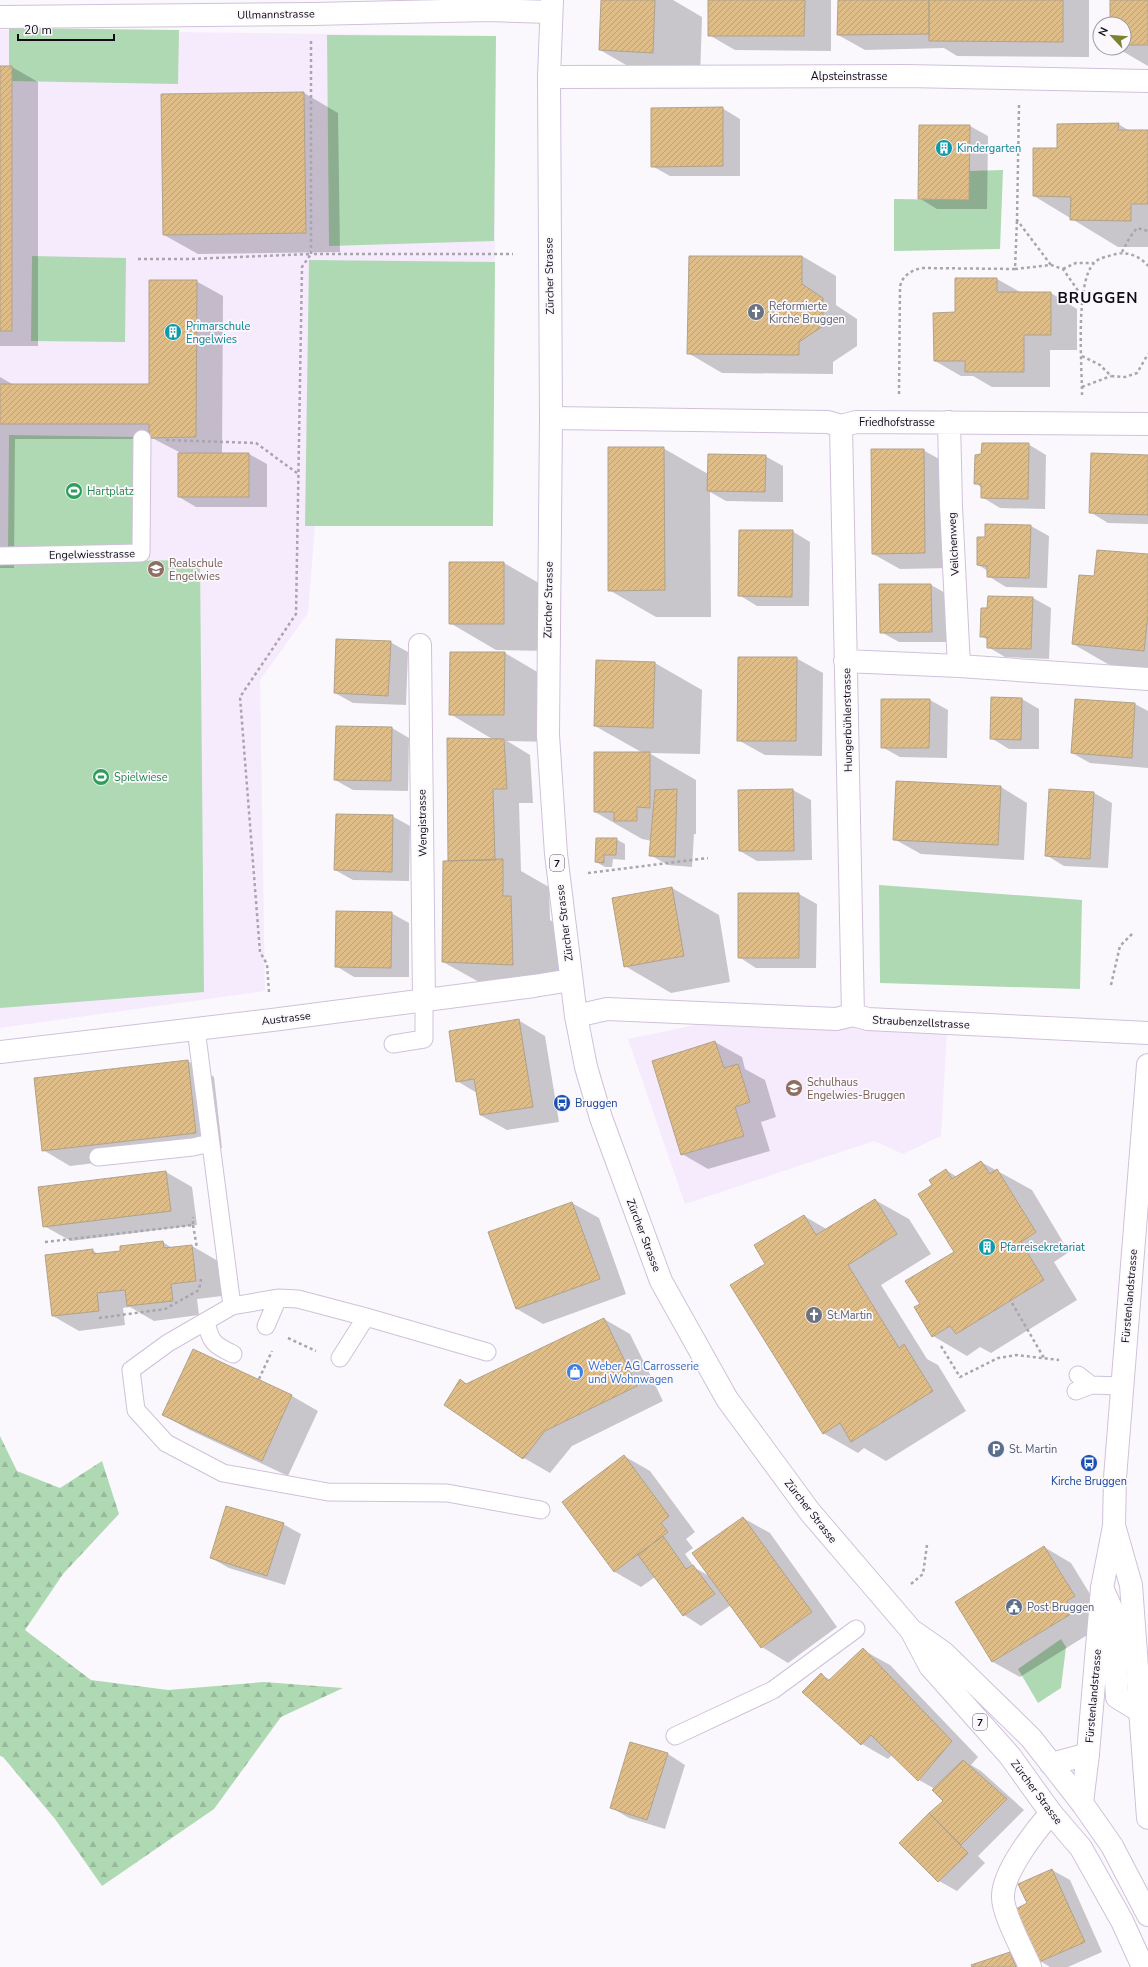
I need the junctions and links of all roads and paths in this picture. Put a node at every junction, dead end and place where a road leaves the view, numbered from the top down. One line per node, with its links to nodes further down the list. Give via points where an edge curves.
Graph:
1 (552, 6): 2 (street, Ullmannstrasse, via 313,14); 4 (street, Zürcher Strasse / 7)
2 (0, 17)
3 (312, 38): 10 (path)
4 (549, 77): 5 (street, Alpsteinstrasse, via 906,76); 25 (street, Zürcher Strasse / 7)
5 (1148, 81)
6 (1019, 97): 7 (path)
7 (1017, 220): 16 (path); 18 (path)
8 (1148, 229): 9 (path, via 1138,228 1130,236)
9 (1122, 252): 14 (path); 15 (path)
10 (311, 254): 11 (path); 12 (path, via 191,259); 31 (path, via 302,267)
11 (513, 254)
12 (138, 258)
13 (1148, 258): 14 (path)
14 (1145, 262): 17 (path)
15 (1094, 263): 19 (path, via 1076,263); 20 (path, via 1086,277)
16 (1051, 265): 18 (path); 19 (path)
17 (1148, 266)
18 (1015, 269): 24 (path, via 921,268 903,278 900,287)
19 (1063, 269): 20 (path)
20 (1081, 295): 22 (path)
21 (1148, 354): 23 (path, via 1137,373 1125,377)
22 (1082, 356): 23 (path, via 1100,365); 23 (path, via 1082,387)
23 (1111, 376)
24 (899, 384)
25 (551, 418): 28 (street, Friedhofstrasse, via 828,422); 40 (street, Zürcher Strasse / 7, via 548,735 556,854)
26 (948, 422): 27 (street, Friedhofstrasse); 28 (street, Friedhofstrasse, via 856,422); 35 (street, Veilchenweg)
27 (1148, 424)
28 (841, 426): 34 (street, Hungerbühlerstrasse)
29 (142, 438): 32 (lane, Engelwiesstrasse, via 141,553)
30 (177, 440): 31 (path, via 256,443)
31 (297, 473): 45 (path, via 296,614 240,697 260,952 267,964)
32 (0, 556)
33 (420, 645): 42 (street, Wengistrasse)
34 (846, 661): 35 (street); 43 (street, Hungerbühlerstrasse)
35 (959, 666): 36 (street)
36 (1148, 679)
37 (708, 858): 38 (path)
38 (588, 873)
39 (1134, 932): 41 (path, via 1120,946)
40 (571, 980): 42 (street, Austrasse); 44 (street, Zürcher Strasse / 7)
41 (1111, 985)
42 (424, 1001): 45 (street, Austrasse); 48 (lane, via 424,1039)
43 (853, 1015): 44 (street, Straubenzellstrasse, via 836,1019 607,1009); 47 (street, Straubenzellstrasse, via 868,1019)
44 (576, 1016): 80 (street, Zürcher Strasse / 7, via 586,1067 601,1118 662,1281 727,1399 810,1512)
45 (272, 1020): 46 (street, Austrasse)
46 (196, 1029): 49 (street, Austrasse); 51 (lane)
47 (1148, 1033)
48 (393, 1044)
49 (0, 1052)
50 (1148, 1065): 73 (street, Fürstenlandstrasse)
51 (210, 1143): 52 (lane); 60 (lane)
52 (98, 1157)
53 (193, 1211): 54 (path)
54 (193, 1225): 55 (path); 56 (path)
55 (45, 1242)
56 (198, 1254)
57 (200, 1273): 62 (path, via 200,1290 165,1309)
58 (278, 1298): 60 (lane); 61 (lane, via 298,1299); 64 (lane)
59 (1012, 1303): 70 (path)
60 (232, 1306): 63 (lane)
61 (366, 1317): 67 (lane); 69 (lane)
62 (99, 1318)
63 (206, 1321): 68 (lane, via 209,1337 220,1348); 74 (lane, via 168,1343 131,1370 136,1410 166,1443 223,1473 328,1492 447,1493)
64 (266, 1326)
65 (286, 1337): 69 (path, via 334,1359)
66 (941, 1346): 70 (path, via 960,1377 998,1358 1016,1355)
67 (486, 1352)
68 (233, 1354)
69 (340, 1358)
70 (1044, 1358): 71 (path)
71 (1065, 1360)
72 (1082, 1384): 73 (lane)
73 (1122, 1386): 75 (street, Fürstenlandstrasse, via 1114,1478)
74 (541, 1510)
75 (1114, 1526): 78 (street, Fürstenlandstrasse); 81 (street, Fürstenlandstrasse, via 1131,1586)
76 (926, 1545): 77 (path, via 923,1574)
77 (911, 1584)
78 (1102, 1588): 81 (street, Fürstenlandstrasse, via 1112,1610 1117,1697); 83 (street, Fürstenlandstrasse)
79 (856, 1629): 82 (lane, via 773,1690)
80 (911, 1630): 84 (street, Zürcher Strasse / 7, via 944,1653 1031,1738); 86 (street, Zürcher Strasse / 7, via 930,1666 1010,1756)
81 (1144, 1714): 87 (street, Fürstenlandstrasse)
82 (675, 1736)
83 (1088, 1754): 84 (street); 85 (street, Fürstenlandstrasse)
84 (1051, 1764): 85 (street, Zürcher Strasse / 7)
85 (1082, 1803): 88 (street, Fürstenlandstrasse); 89 (street, Zürcher Strasse / 7, via 1112,1846)
86 (1051, 1813): 88 (street, Zürcher Strasse / 7); 90 (street, via 1037,1829 1006,1879 1002,1897)
87 (1148, 1818)
88 (1081, 1848): 91 (street, Zürcher Strasse / 7, via 1122,1921)
89 (1148, 1915)
90 (1030, 1967)
91 (1144, 1967)

